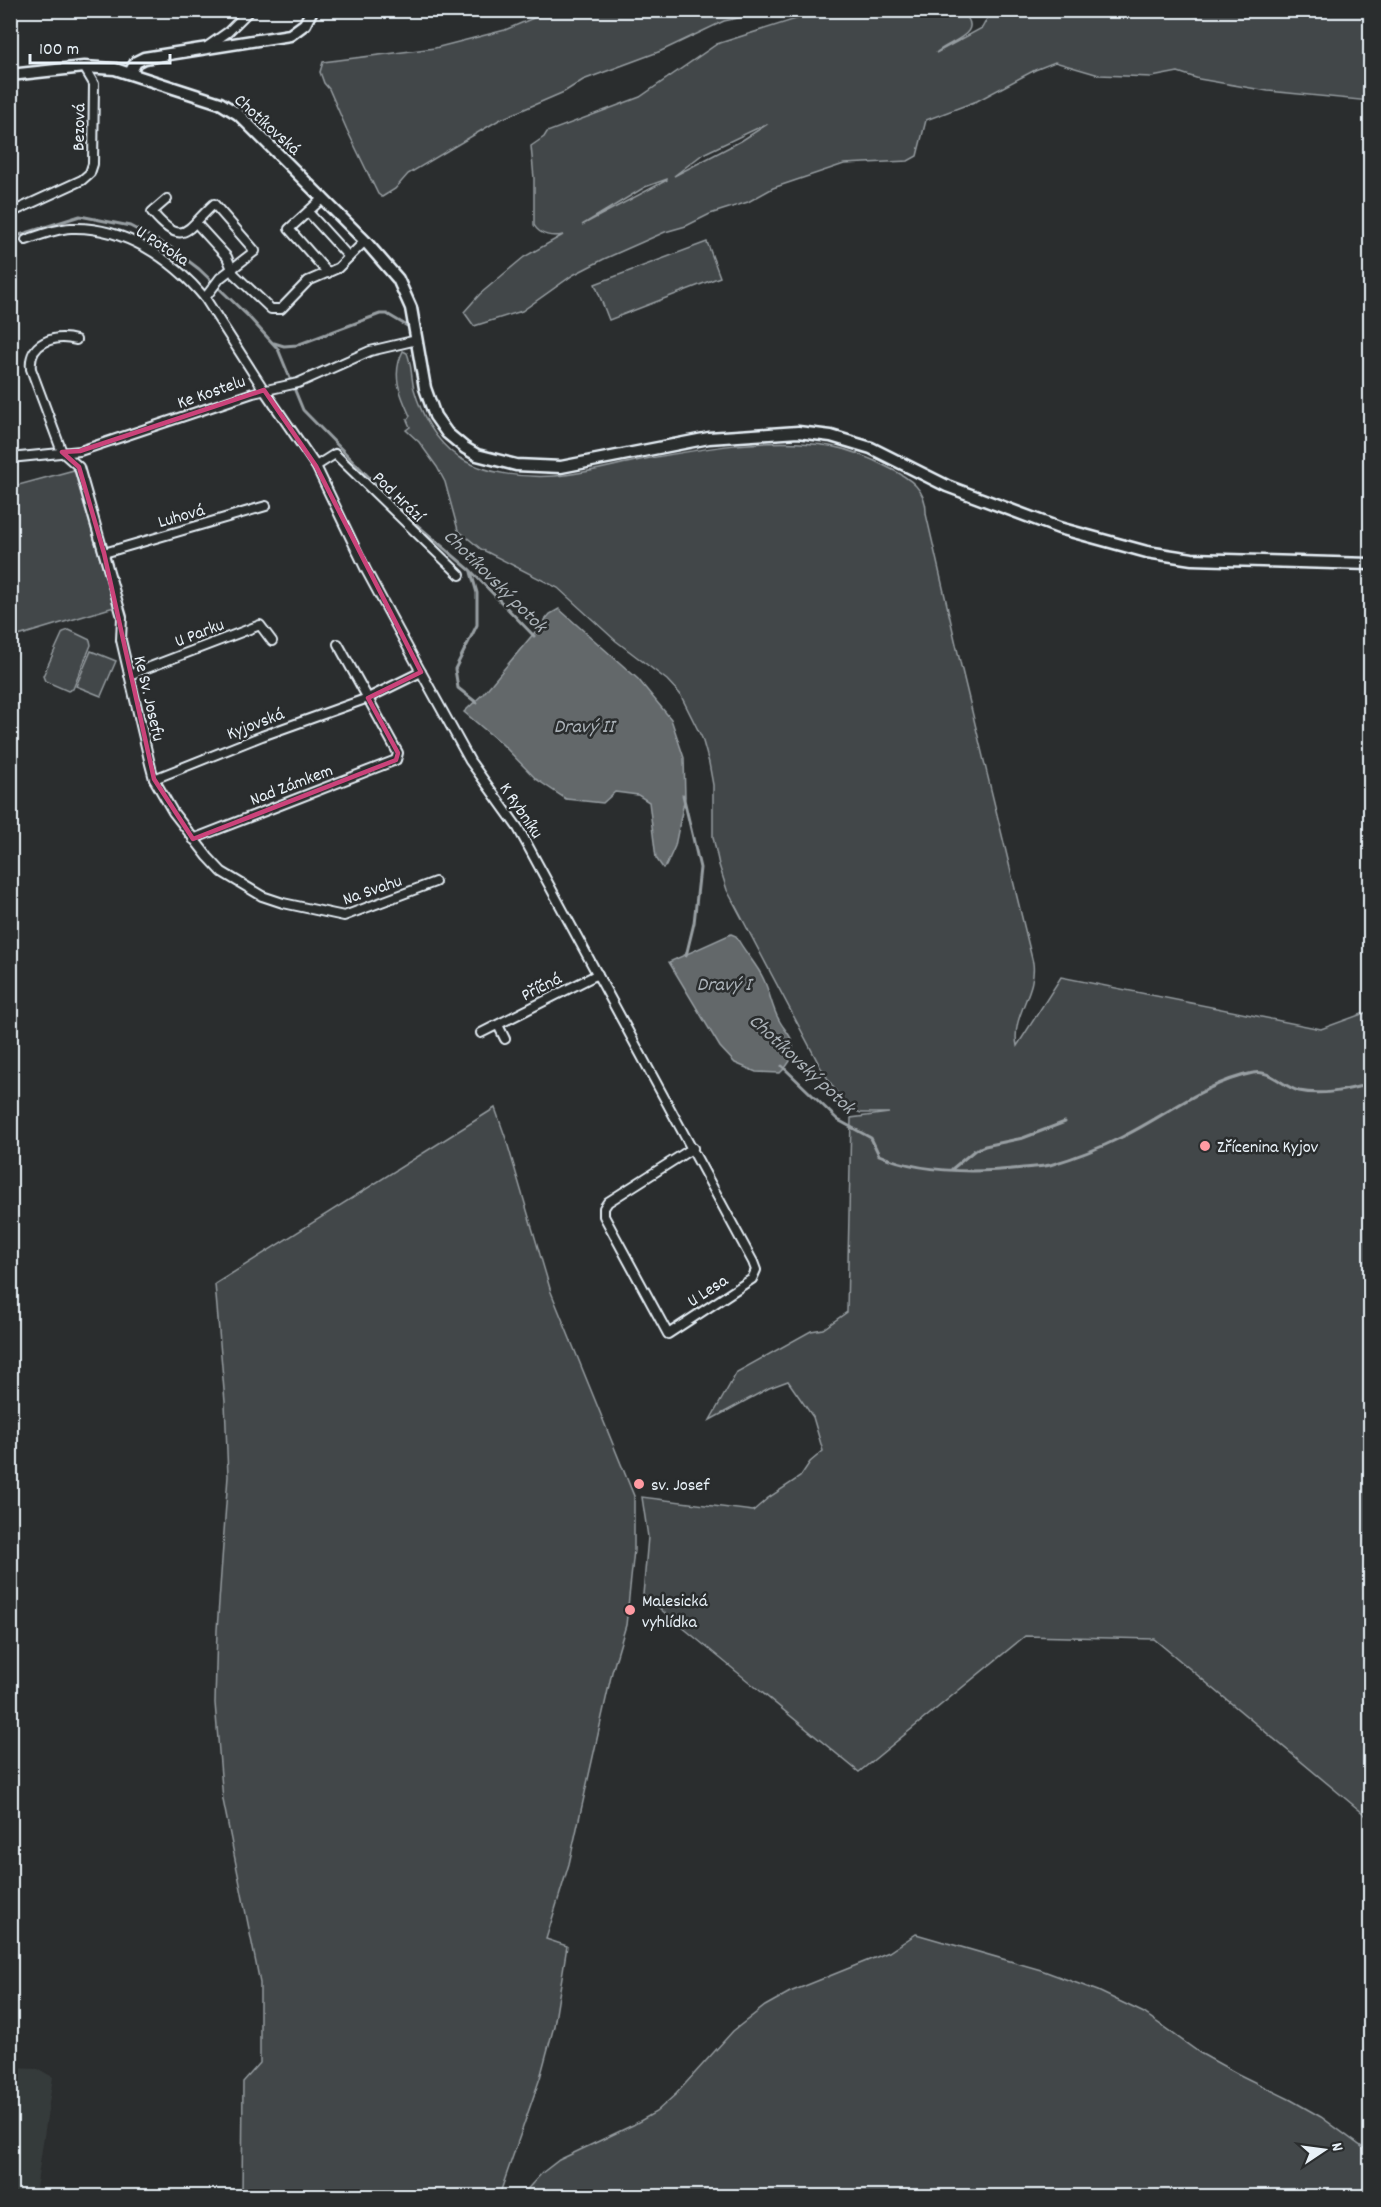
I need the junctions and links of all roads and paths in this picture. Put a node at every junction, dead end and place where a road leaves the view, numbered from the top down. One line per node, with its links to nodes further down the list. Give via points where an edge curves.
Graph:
1 (250, 10): 3 (street)
2 (312, 10): 3 (street, via 305,24 290,35)
3 (202, 50): 5 (street, via 144,58 136,62)
4 (84, 67): 5 (street, Chotíkovská); 6 (street, Chotíkovská); 10 (street, Bezová, via 94,84 90,172 82,180)
5 (130, 73): 7 (street, Chotíkovská, via 220,103 238,114)
6 (10, 75)
7 (323, 198): 9 (street); 13 (street, Chotíkovská)
8 (167, 199): 11 (street, U Potoka, via 152,212 162,224 182,232)
9 (308, 212): 14 (street); 16 (street, via 289,229)
10 (10, 213)
11 (196, 223): 15 (street, U Potoka, via 227,257); 15 (street, U Potoka, via 214,204 255,251)
12 (26, 240): 17 (street, U Potoka, via 73,228 133,239)
13 (365, 241): 14 (street, U Potoka); 19 (street, Chotíkovská, via 402,286)
14 (349, 257): 16 (street, U Potoka)
15 (232, 270): 16 (street, U Potoka, via 274,310 285,306 308,281); 17 (street, U Potoka, via 220,278)
16 (328, 273)
17 (208, 295): 20 (street, U Potoka)
18 (76, 340): 21 (street, via 62,337 37,346 30,359)
19 (417, 340): 20 (street, Ke Kostelu, via 370,351 298,383); 26 (street, Chotíkovská, via 425,388 435,416 465,448 498,462 561,467 710,438 798,432 831,436 871,448 946,486 1116,545 1192,559)
20 (264, 390): 21 (street, Ke Kostelu, via 80,451); 23 (street, K Rybníku)
21 (62, 452): 22 (street, Ke Kostelu); 25 (street, Ke Sv. Josefu, via 79,467)
22 (10, 458)
23 (316, 466): 27 (street, Pod Hrází, via 334,454); 30 (street, K Rybníku)
24 (266, 506): 25 (street, Luhová)
25 (104, 553): 31 (street, Ke Sv. Josefu, via 122,617 121,640)
26 (1371, 564)
27 (460, 575)
28 (272, 641): 31 (street, U Parku, via 260,625)
29 (338, 644): 32 (street)
30 (421, 672): 32 (street, Kyjovská); 37 (street, K Rybníku, via 470,761 518,828)
31 (129, 675): 33 (street, Ke Sv. Josefu)
32 (368, 698): 33 (street, Kyjovská); 34 (street, Nad Zámkem, via 398,756 396,760)
33 (154, 779): 34 (street, Ke Sv. Josefu)
34 (193, 839): 36 (street, Ke Sv. Josefu, via 222,872 262,896)
35 (435, 882): 36 (street, Na Svahu, via 344,916)
36 (283, 903)
37 (598, 974): 38 (street, Příčná); 41 (street, K Rybníku)
38 (498, 1025): 39 (street, Příčná); 40 (street)
39 (481, 1033)
40 (505, 1039)
41 (693, 1148): 41 (street, U Lesa, via 604,1208 604,1216 668,1334 752,1279 756,1270)

